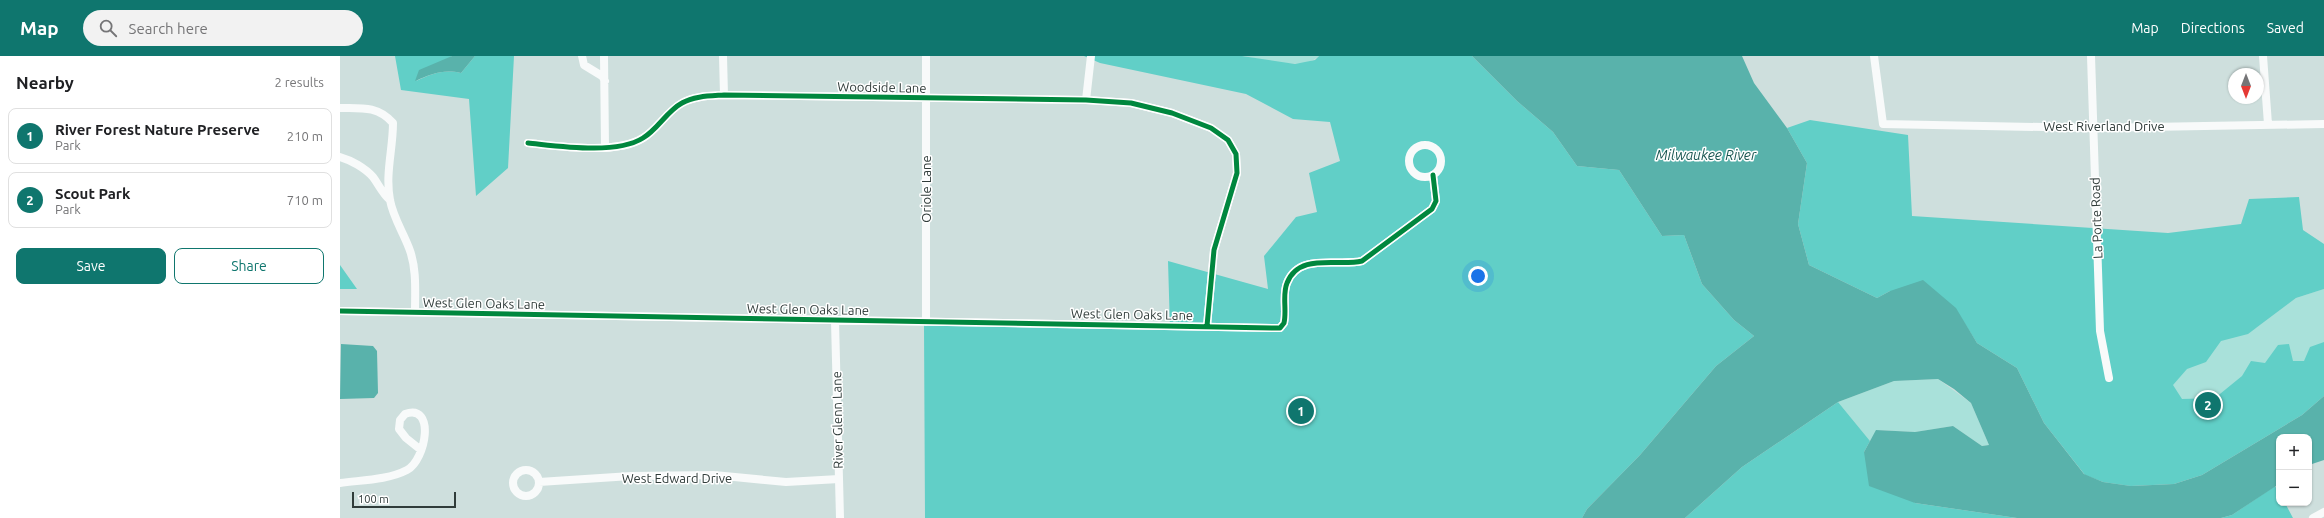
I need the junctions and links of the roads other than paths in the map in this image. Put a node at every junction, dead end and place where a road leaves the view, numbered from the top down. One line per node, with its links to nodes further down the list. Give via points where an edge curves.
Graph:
1 (582, 56): 9 (street, via 584,65 602,76)
2 (604, 56): 9 (street)
3 (724, 56): 10 (street)
4 (926, 56): 11 (street, Oriole Lane)
5 (1091, 56): 12 (street)
6 (1874, 56): 16 (street, West Riverland Drive, via 1883,124)
7 (2091, 56): 16 (street, La Porte Road)
8 (2263, 56): 14 (street)
9 (605, 81): 18 (street)
10 (724, 95): 11 (street, Woodside Lane); 18 (street, Woodside Lane, via 681,103 643,138 622,145)
11 (926, 98): 12 (street, Woodside Lane); 25 (street, Oriole Lane)
12 (1086, 100): 26 (street, Woodside Lane, via 1150,106 1193,119 1228,140 1236,154 1237,173 1214,250)
13 (340, 108): 21 (street, via 382,112 393,123 388,179)
14 (2268, 124): 15 (street, West Riverland Drive); 16 (street, West Riverland Drive)
15 (2324, 124)
16 (2093, 128): 27 (street, La Porte Road, via 2100,331)
17 (528, 143): 18 (street, Woodside Lane, via 574,147)
18 (605, 146)
19 (340, 157): 21 (street, via 350,160 372,176 382,193)
20 (1433, 175): 26 (street, West Glen Oaks Lane, via 1436,202 1432,209 1362,261 1349,264 1314,263 1304,265 1294,273 1287,282 1284,323 1280,328)
21 (390, 200): 23 (street, via 401,234 409,249 414,279)
22 (340, 312): 23 (street, West Glen Oaks Lane)
23 (415, 312): 24 (street, West Glen Oaks Lane)
24 (835, 321): 25 (street, West Glen Oaks Lane); 29 (street, River Glenn Lane)
25 (926, 322): 26 (street, West Glen Oaks Lane)
26 (1207, 326)
27 (2109, 378)
28 (421, 450): 31 (street, via 416,462 408,470)
29 (838, 479): 30 (street, West Edward Drive, via 786,482 714,475 631,476); 33 (street, River Glenn Lane)
30 (539, 482)
31 (340, 483)
32 (2324, 512): 34 (street)
33 (840, 518)
34 (2313, 518)

